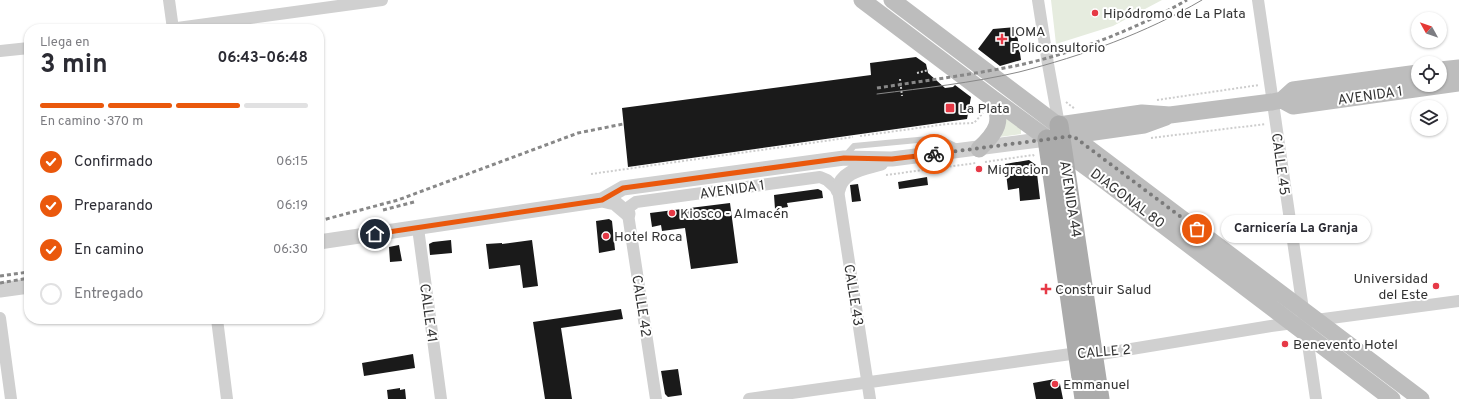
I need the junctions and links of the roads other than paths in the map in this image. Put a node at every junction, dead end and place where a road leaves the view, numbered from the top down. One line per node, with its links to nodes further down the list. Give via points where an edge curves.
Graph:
1 (169, 0): 7 (street)
2 (379, 0): 8 (street)
3 (862, 0): 15 (main road, DIAGONAL 80)
4 (892, 0): 17 (main road, DIAGONAL 80)
5 (1038, 0): 17 (street, AVENIDA 44)
6 (1258, 0): 16 (street, CALLE 45, via 1270,84)
7 (172, 24)
8 (209, 24)
9 (24, 49): 10 (street)
10 (0, 51)
11 (1459, 68): 12 (main road)
12 (1447, 69)
13 (1411, 75): 16 (main road, AVENIDA 1, via 1293,90)
14 (1459, 83): 16 (main road, AVENIDA 1, via 1293,106)
15 (992, 98): 17 (main road, DIAGONAL 80); 18 (main road, via 998,111 998,123 994,132)
16 (1277, 101): 17 (main road, AVENIDA 1, via 1170,115 1142,113); 30 (street, CALLE 45)
17 (1061, 137): 18 (street, AVENIDA 1); 30 (main road, DIAGONAL 80); 32 (main road, AVENIDA 44)
18 (972, 150): 19 (lane, via 939,138 854,146); 20 (street, AVENIDA 1)
19 (844, 158): 20 (street, AVENIDA 1); 22 (street, AVENIDA 1, via 623,188)
20 (892, 159): 21 (street, via 848,174 841,181)
21 (838, 190): 23 (street, AVENIDA 1, via 824,178 817,178 636,202 629,207); 33 (street, CALLE 43)
22 (602, 200): 23 (street, via 615,203); 24 (street, AVENIDA 1)
23 (628, 214): 37 (street, CALLE 42)
24 (418, 228): 25 (street, AVENIDA 1); 36 (street, CALLE 41)
25 (324, 241)
26 (24, 287): 27 (street)
27 (0, 290)
28 (1459, 300): 30 (street, CALLE 2)
29 (0, 318): 34 (street)
30 (1304, 321): 32 (street, CALLE 2); 42 (street, CALLE 45); 43 (main road, DIAGONAL 80); 44 (main road, DIAGONAL 80)
31 (218, 324): 35 (street)
32 (1086, 354): 33 (street, CALLE 2); 40 (main road, AVENIDA 44); 41 (main road, AVENIDA 44)
33 (867, 382): 38 (street, CALLE 2); 39 (street, CALLE 43)
34 (11, 399)
35 (227, 399)
36 (441, 399)
37 (656, 399)
38 (749, 399)
39 (870, 399)
40 (1084, 399)
41 (1100, 399)
42 (1316, 399)
43 (1392, 399)
44 (1421, 399)

